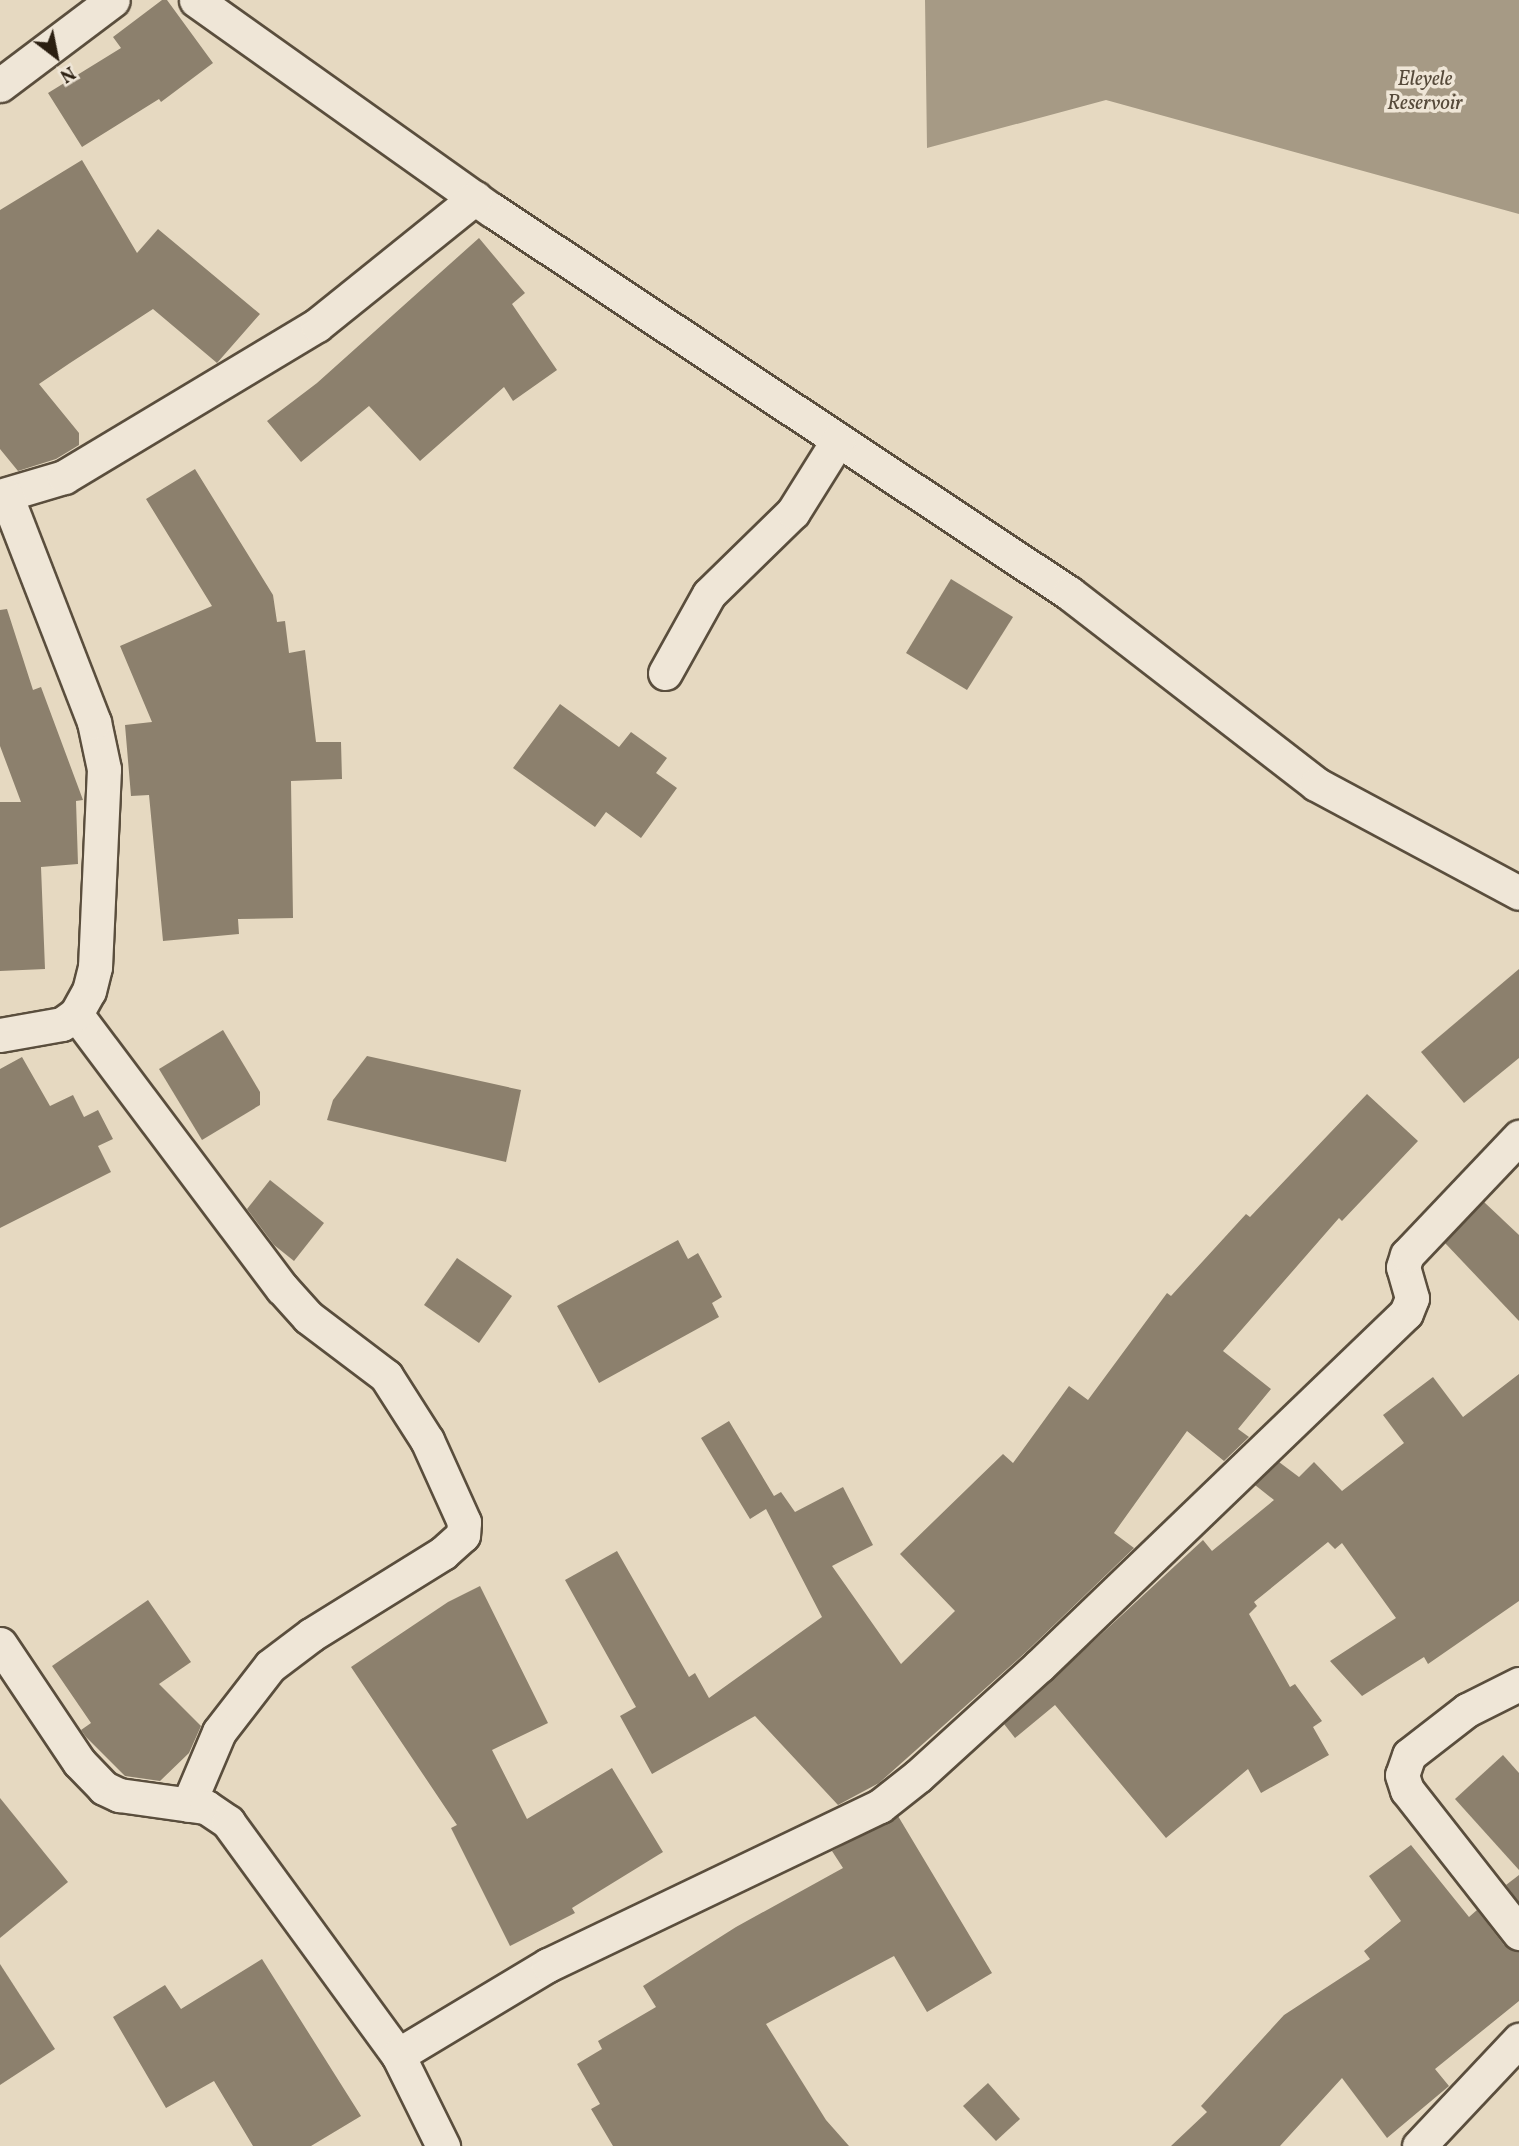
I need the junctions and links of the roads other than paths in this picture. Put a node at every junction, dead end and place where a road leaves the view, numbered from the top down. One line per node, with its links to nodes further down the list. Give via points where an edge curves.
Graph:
1 (113, 0): 3 (street)
2 (196, 0): 4 (street)
3 (0, 85)
4 (475, 198): 5 (street); 6 (street, via 317,325 64,477)
5 (838, 440): 7 (street, via 793,512 709,594); 8 (street, via 1069,593 1316,784)
6 (3, 495): 9 (street, via 94,722 104,769 95,967)
7 (665, 673)
8 (1519, 893)
9 (76, 1014): 10 (street, via 62,1024); 14 (street, via 282,1288 308,1317 386,1376 427,1440 464,1522 463,1535 443,1553 311,1635 270,1666 219,1732)
10 (0, 1035)
11 (1519, 1137): 17 (street, via 1408,1255 1403,1266 1412,1298 1398,1321 918,1776 880,1806 548,1965)
12 (0, 1644): 14 (street, via 79,1762 104,1788 119,1795)
13 (1519, 1684): 15 (street, via 1467,1710 1409,1755 1402,1775 1408,1790)
14 (188, 1805): 17 (street, via 206,1807 228,1822)
15 (1519, 1933)
16 (1519, 2040): 19 (street)
17 (398, 2055): 18 (street)
18 (443, 2146)
19 (1419, 2146)

